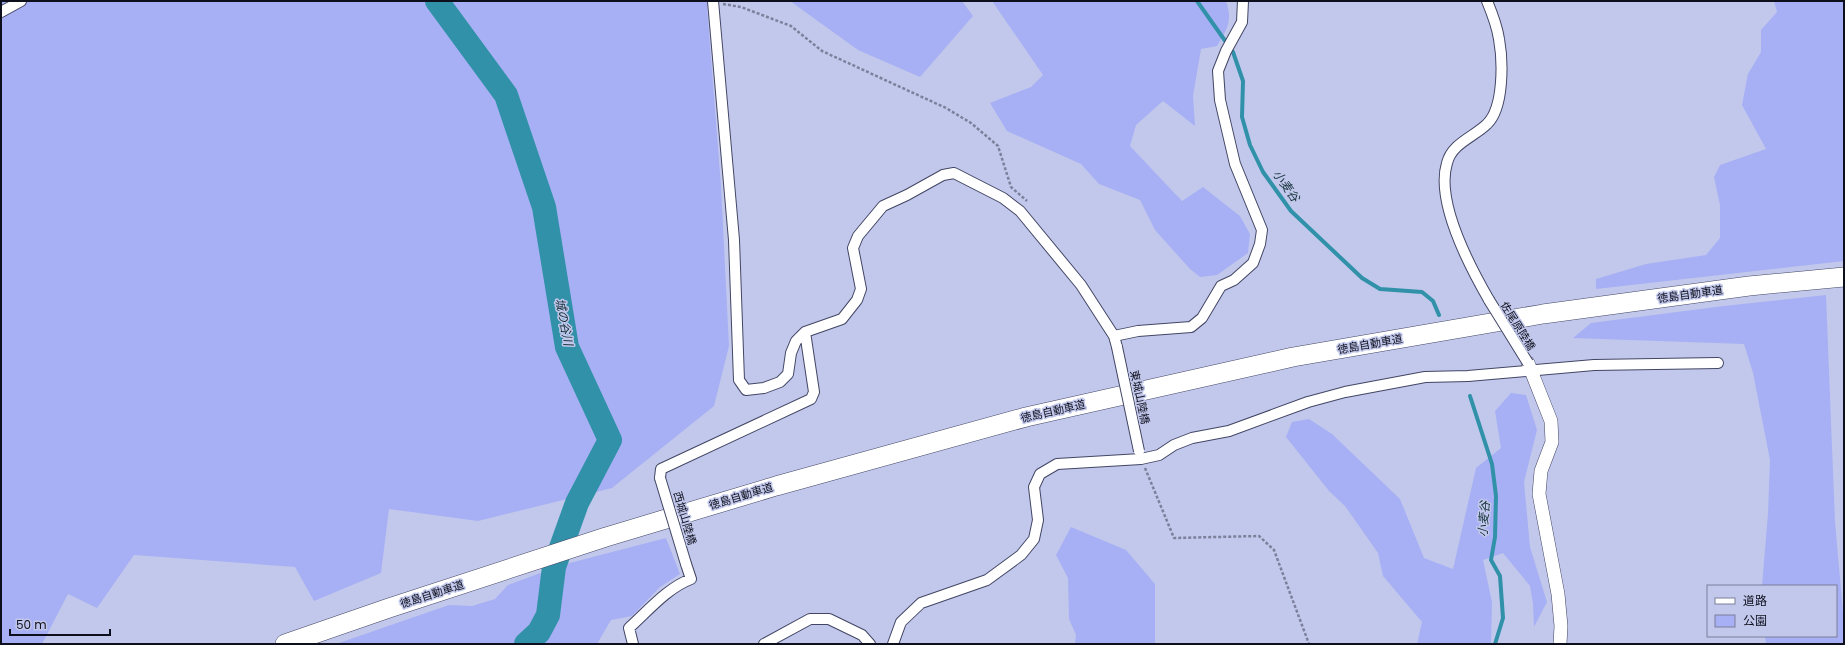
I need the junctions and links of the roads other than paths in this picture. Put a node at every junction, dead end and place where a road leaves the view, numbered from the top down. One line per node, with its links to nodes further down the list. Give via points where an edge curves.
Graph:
1 (21, 1): 5 (street)
2 (1243, 1): 8 (street, via 1242,22 1218,71 1220,100 1235,164 1262,230 1253,263 1234,280 1222,286 1202,318 1191,327 1138,331)
3 (1487, 1): 10 (street, 佐尾原陸橋, bridge, via 1499,39 1502,80 1498,106 1488,123 1456,147 1447,163 1444,183 1453,226 1474,275)
4 (717, 2): 7 (street, via 734,240 739,380 746,390 764,388 780,382 788,374 791,353 796,341)
5 (1, 12)
6 (1844, 277): 12 (highway, 徳島自動車道, via 1748,286 1543,314 1293,357 1026,418 776,486 606,537)
7 (805, 332): 8 (street, via 842,319 857,300 861,289 853,248 858,236 883,206 943,175 954,173 1003,198 1020,211 1081,285); 13 (street, 西城山陸橋, bridge, via 814,392 811,399 660,468 660,478 692,579 672,590 629,628)
8 (1114, 336): 11 (street, 東城山陸橋, bridge)
9 (1718, 363): 10 (street)
10 (1530, 367): 11 (street, via 1425,377 1345,392 1308,402 1229,431 1192,438 1158,455); 17 (street, via 1551,421 1552,442 1541,471 1539,494 1558,594)
11 (1140, 455): 16 (street, via 1057,464 1040,474 1034,487 1037,527 1034,539 1021,555 987,580 921,603 901,622)
12 (293, 641)
13 (633, 644)
14 (764, 644): 15 (street, via 810,619 829,619 862,635)
15 (870, 644)
16 (893, 644)
17 (1560, 644)

